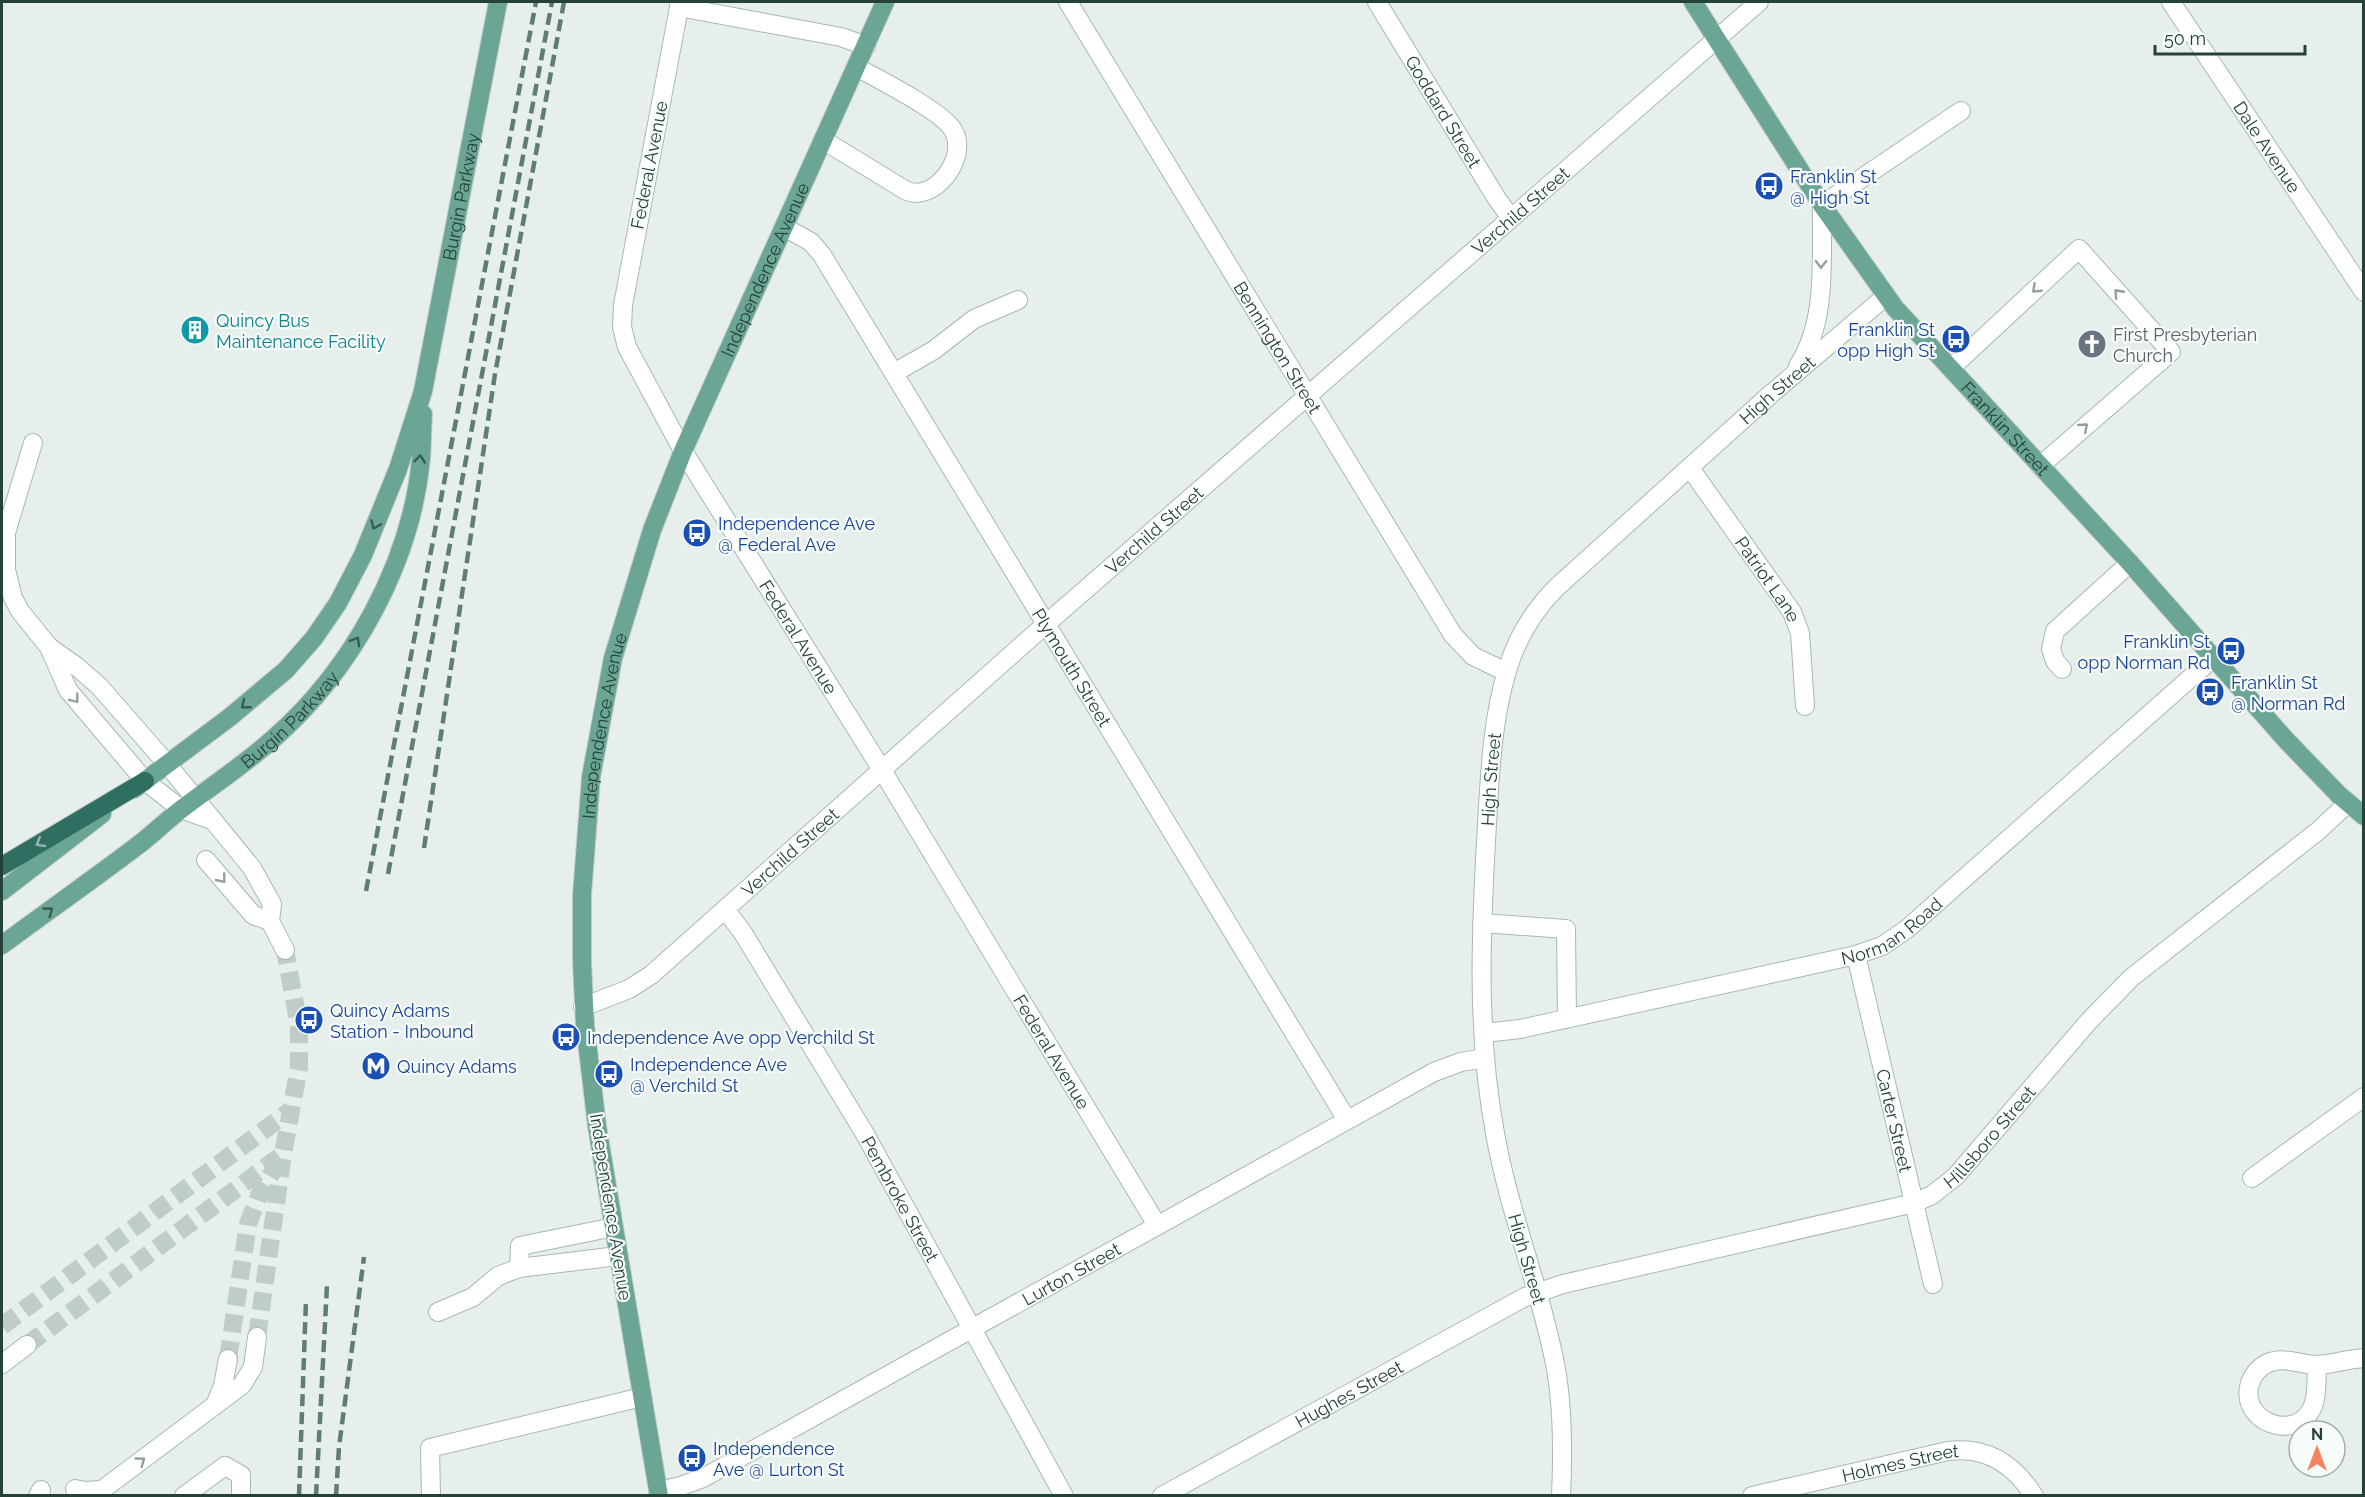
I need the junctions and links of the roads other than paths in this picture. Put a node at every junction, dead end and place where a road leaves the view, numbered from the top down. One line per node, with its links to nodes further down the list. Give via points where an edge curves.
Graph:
1 (498, 2): 23 (main road, Burgin Parkway)
2 (885, 2): 10 (main road, Independence Avenue)
3 (1068, 2): 24 (street, Bennington Street)
4 (1377, 2): 15 (street, Goddard Street)
5 (1693, 2): 9 (main road, Franklin Street)
6 (1759, 2): 9 (street, Verchild Street)
7 (2171, 2): 17 (street, Dale Avenue)
8 (679, 4): 10 (street, via 841,37); 26 (street, Federal Avenue, via 622,315 632,357)
9 (1716, 38): 14 (main road, Franklin Street); 15 (street, Verchild Street)
10 (866, 46): 11 (main road, Independence Avenue)
11 (856, 67): 13 (main road, Independence Avenue); 13 (street, via 949,125 958,144 955,162 930,189 914,194)
12 (1960, 111): 14 (street)
13 (824, 140): 16 (main road, Independence Avenue)
14 (1822, 205): 18 (main road, Franklin Street); 22 (street, one-way to 22, via 1818,308 1807,349)
15 (1511, 218): 24 (street, Verchild Street)
16 (784, 227): 21 (street, Plymouth Street, via 811,242 822,255); 26 (main road, Independence Avenue)
17 (2364, 292)
18 (1886, 296): 20 (main road, Franklin Street); 22 (street, High Street)
19 (1018, 300): 21 (street, via 974,319 934,350)
20 (1951, 368): 27 (main road, Franklin Street); 27 (street, one-way to 20, via 2172,352 2079,249)
21 (894, 373): 30 (street, Plymouth Street)
22 (1791, 377): 28 (street, High Street)
23 (423, 391): 36 (main road, Burgin Parkway, one-way to 36, via 398,469 363,555 314,638 258,694); 40 (main road, Burgin Parkway, one-way to 23, via 298,715 337,670 362,631 393,565 411,511 421,459)
24 (1309, 396): 30 (street, Verchild Street); 34 (street, Bennington Street, via 1459,642 1481,661)
25 (33, 443): 31 (street, via 8,523 6,570 20,611)
26 (683, 451): 37 (street, Federal Avenue); 53 (main road, Independence Avenue, via 640,564 601,716 582,867)
27 (2040, 466): 29 (main road, Franklin Street)
28 (1690, 468): 34 (street, High Street, via 1546,598 1522,633); 35 (street, Patriot Lane, via 1792,612 1800,633)
29 (2130, 563): 32 (main road, Franklin Street); 33 (street, via 2055,631 2051,649)
30 (1046, 624): 37 (street, Verchild Street); 58 (street, Plymouth Street)
31 (49, 648): 36 (street, via 99,686); 38 (street, one-way to 38, via 68,690)
32 (2213, 657): 39 (main road, Franklin Street); 52 (street, Norman Road, via 1907,929 1882,946)
33 (2062, 669)
34 (1506, 672): 49 (street, High Street, via 1490,783)
35 (1805, 706)
36 (167, 764): 38 (main road, Burgin Parkway); 40 (street)
37 (882, 770): 47 (street, Verchild Street); 61 (street, Federal Avenue)
38 (145, 781): 40 (street); 43 (highway, one-way to 43); 45 (main road, Burgin Parkway)
39 (2348, 803): 41 (main road, Franklin Street); 60 (street, Hillsboro Street, via 2319,831 2131,978 1956,1176 1932,1195)
40 (188, 804): 44 (street, via 212,820); 50 (main road, Burgin Parkway, one-way to 40)
41 (2364, 816)
42 (206, 860): 46 (street, one-way to 46)
43 (2, 866)
44 (252, 868): 46 (street, via 249,887); 48 (street, via 272,904)
45 (2, 891)
46 (238, 899): 48 (street, via 253,915)
47 (725, 909): 53 (street, Verchild Street, via 637,985); 68 (street, Pembroke Street, via 852,1112)
48 (270, 921): 51 (street)
49 (1482, 923): 54 (street, via 1566,929); 55 (street, High Street)
50 (2, 945)
51 (285, 950)
52 (1856, 955): 54 (street, Norman Road); 60 (street, Carter Street)
53 (584, 1007): 62 (main road, Independence Avenue, via 597,1125)
54 (1567, 1019): 55 (street, Norman Road)
55 (1484, 1033): 56 (street, High Street)
56 (1485, 1058): 58 (street, Lurton Street, via 1442,1068); 66 (street, High Street, via 1498,1153)
57 (2364, 1097): 59 (street)
58 (1347, 1119): 61 (street, Lurton Street)
59 (2252, 1178)
60 (1914, 1203): 65 (street, Carter Street); 66 (street, Hillsboro Street)
61 (1157, 1225): 68 (street, Lurton Street)
62 (614, 1227): 63 (main road, Independence Avenue); 64 (street, via 520,1246)
63 (618, 1256): 64 (street); 75 (main road, Independence Avenue)
64 (519, 1268): 67 (street, via 498,1276 473,1297)
65 (1933, 1284)
66 (1536, 1293): 84 (street, Hughes Street); 85 (street, High Street, via 1553,1355 1561,1417)
67 (438, 1312)
68 (971, 1329): 79 (street, Lurton Street, via 704,1478); 83 (street, Pembroke Street)
69 (257, 1337): 76 (street, via 249,1376)
70 (27, 1345): 73 (street)
71 (2364, 1358): 74 (street)
72 (228, 1359): 76 (street)
73 (2, 1364)
74 (2316, 1365)
75 (642, 1397): 79 (main road, Independence Avenue); 82 (street, via 430,1448)
76 (214, 1407): 78 (street, one-way to 76)
77 (75, 1489): 78 (street)
78 (97, 1493)
79 (658, 1493)
80 (184, 1496): 81 (street, via 225,1466 241,1475)
81 (241, 1496)
82 (431, 1496)
83 (1064, 1496)
84 (1162, 1496)
85 (1561, 1496)
86 (1752, 1496): 87 (street, Holmes Street, via 1968,1449 2005,1463 2020,1475)
87 (2034, 1496)

